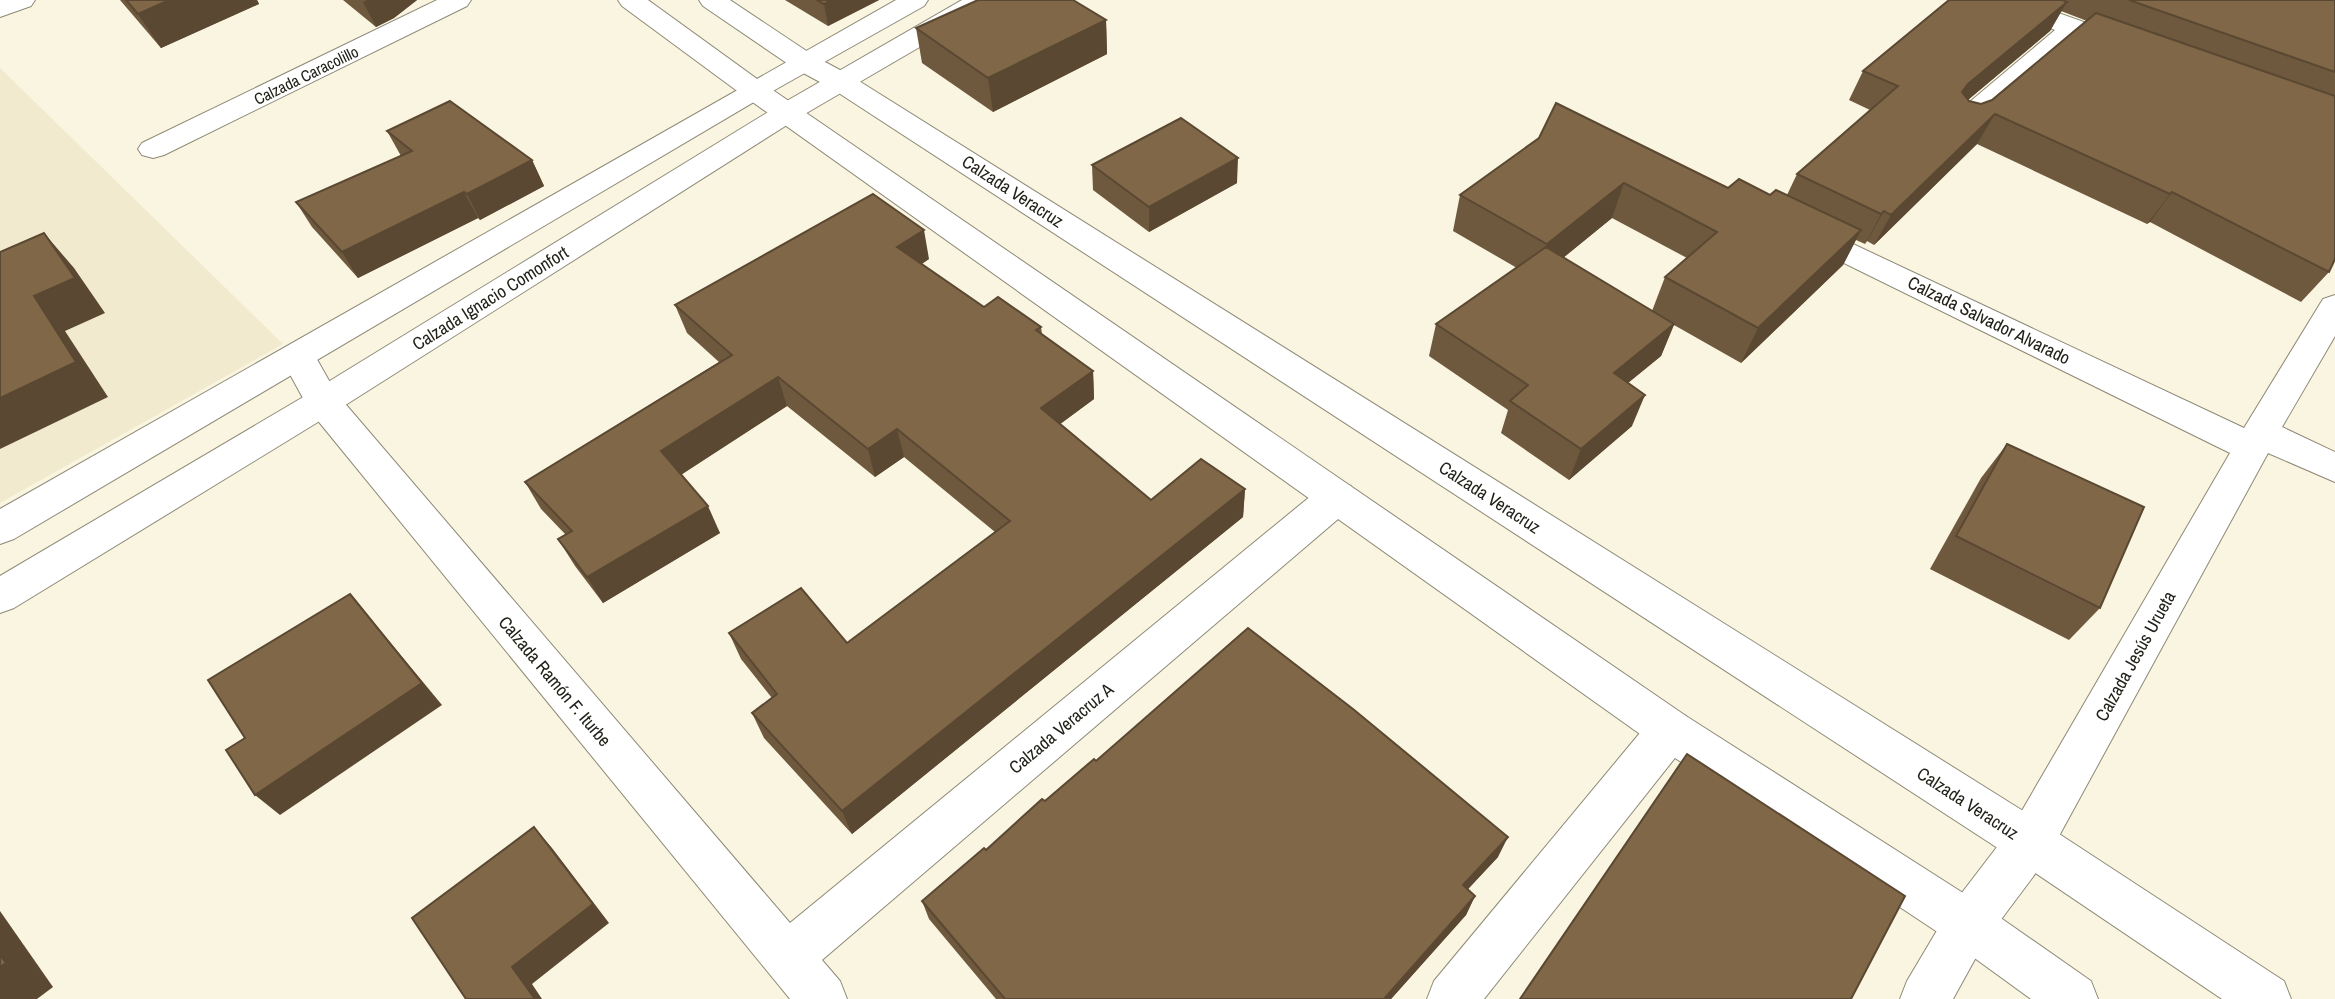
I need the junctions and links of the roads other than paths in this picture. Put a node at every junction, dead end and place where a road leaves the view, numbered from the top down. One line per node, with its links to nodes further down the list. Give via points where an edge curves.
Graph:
1 (22, 0): 8 (street)
2 (458, 0): 16 (street, Calzada Caracolillo)
3 (631, 0): 13 (street)
4 (712, 0): 11 (street, Calzada Veracruz)
5 (915, 0): 11 (street)
6 (981, 0): 12 (street, Calzada Ignacio Comonfort)
7 (1997, 0): 9 (street)
8 (0, 9)
9 (2074, 28): 10 (street); 15 (street)
10 (2153, 57)
11 (804, 62): 12 (street, Calzada Veracruz); 13 (street)
12 (841, 82): 14 (street, Calzada Ignacio Comonfort); 27 (street, Calzada Veracruz)
13 (754, 90): 14 (street); 19 (street)
14 (788, 112): 20 (street, Calzada Ignacio Comonfort); 23 (street)
15 (1963, 122)
16 (153, 149)
17 (1775, 216): 21 (street, Calzada Salvador Alvarado)
18 (2335, 307): 21 (street, Calzada Jesús Urueta)
19 (298, 356): 20 (street, Calzada Ramón F. Iturbe); 24 (street)
20 (323, 402): 25 (street, Calzada Ignacio Comonfort); 29 (street, Calzada Ramón F. Iturbe)
21 (2256, 440): 22 (street, Calzada Salvador Alvarado); 27 (street, Calzada Jesús Urueta)
22 (2335, 468)
23 (1337, 498): 26 (street); 29 (street, Calzada Veracruz A)
24 (0, 528)
25 (0, 596)
26 (1670, 730): 28 (street); 31 (street)
27 (2030, 842): 28 (street, Calzada Jesús Urueta); 34 (street, Calzada Veracruz)
28 (1968, 924): 32 (street, Calzada Jesús Urueta); 33 (street)
29 (786, 958): 30 (street, Calzada Ramón F. Iturbe)
30 (822, 999)
31 (1452, 999)
32 (1925, 999)
33 (2073, 999)
34 (2266, 999)

